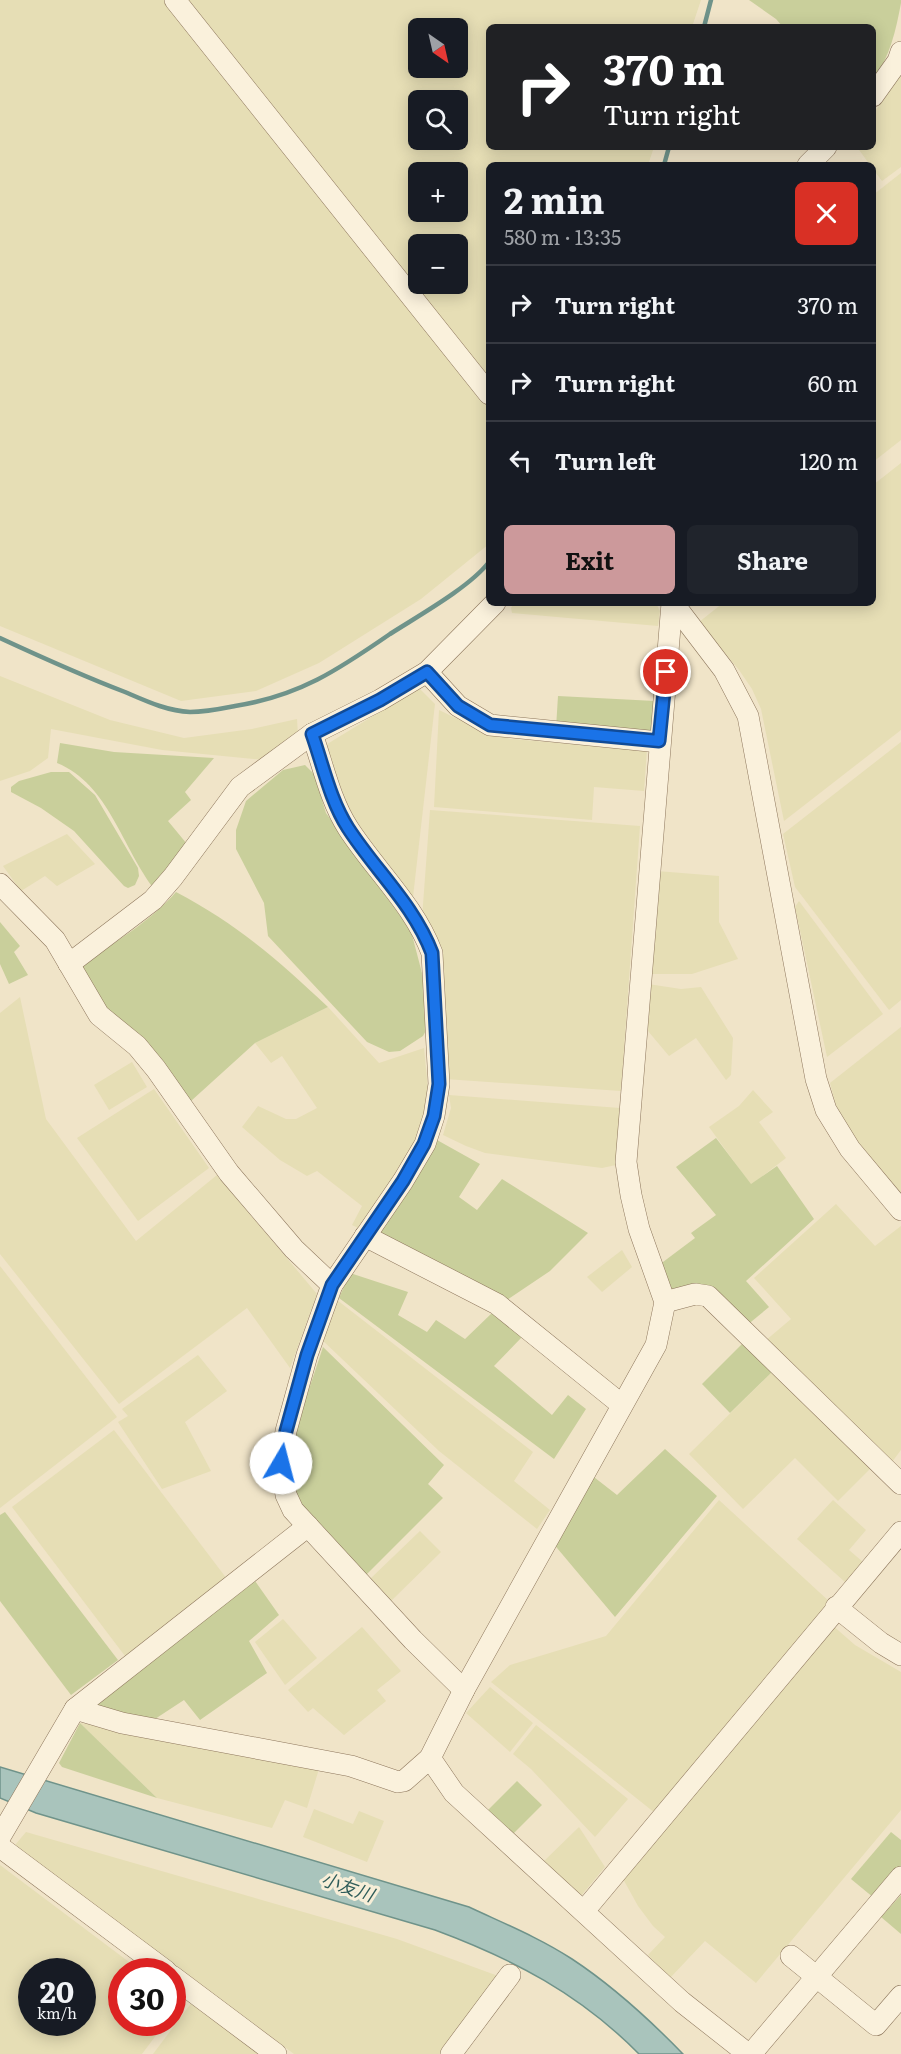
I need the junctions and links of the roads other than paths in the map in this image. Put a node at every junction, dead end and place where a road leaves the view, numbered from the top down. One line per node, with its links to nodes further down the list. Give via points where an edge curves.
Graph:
1 (175, 0): 6 (street)
2 (901, 52): 3 (street)
3 (876, 92)
4 (823, 150): 5 (street)
5 (811, 162)
6 (486, 390)
7 (492, 606): 10 (street)
8 (672, 606): 12 (street)
9 (674, 606): 15 (street, via 724,670 748,716 816,1079 826,1110 850,1149)
10 (427, 672): 11 (street); 12 (street, via 458,706 490,725)
11 (312, 734): 14 (street, via 240,787 153,900); 16 (street, via 336,808 424,933 432,953 439,1084 434,1116 424,1144 403,1181)
12 (659, 741): 18 (street, via 626,1162 639,1229)
13 (0, 884): 14 (street, via 55,940)
14 (69, 964): 17 (street, via 99,1015 137,1046 229,1173 294,1249)
15 (901, 1210)
16 (365, 1236): 17 (street); 19 (street, via 497,1304)
17 (332, 1285): 21 (street, via 307,1355 281,1463 286,1495)
18 (665, 1302): 19 (street, via 656,1345); 20 (street, via 695,1294 708,1296)
19 (622, 1405): 25 (street)
20 (901, 1484)
21 (308, 1526): 25 (street); 26 (street)
22 (901, 1532): 23 (street)
23 (836, 1607): 24 (street); 31 (street)
24 (901, 1655)
25 (464, 1690): 27 (street)
26 (75, 1709): 27 (street, via 122,1723 351,1766 398,1782); 28 (street)
27 (430, 1758): 31 (street, via 453,1793)
28 (4, 1829)
29 (0, 1846): 33 (street)
30 (901, 1877): 35 (street)
31 (584, 1911): 40 (street, via 682,2002)
32 (791, 1956): 35 (street)
33 (149, 1958)
34 (510, 1976): 39 (street)
35 (818, 1976): 37 (street, via 876,2025); 40 (street)
36 (186, 1986): 38 (street)
37 (901, 1996)
38 (276, 2054)
39 (452, 2054)
40 (749, 2054)

